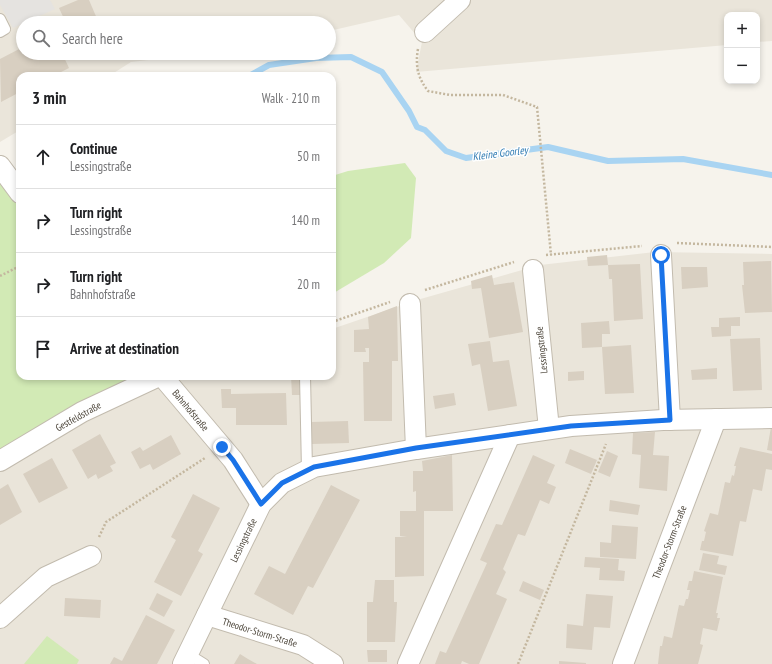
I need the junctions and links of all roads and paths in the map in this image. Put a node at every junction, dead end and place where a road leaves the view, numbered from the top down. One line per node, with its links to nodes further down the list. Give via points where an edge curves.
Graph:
1 (460, 0): 4 (street)
2 (0, 19): 3 (lane, via 5,28)
3 (0, 32)
4 (425, 32): 7 (path, via 417,57 419,79 428,91 450,94 503,94 537,107)
5 (0, 166): 6 (street)
6 (16, 188)
7 (551, 255)
8 (661, 255): 17 (street)
9 (16, 268): 11 (path)
10 (532, 270): 20 (street, Lessingstraße)
11 (0, 276)
12 (410, 304): 23 (street)
13 (152, 380): 24 (street, Gestfeldstraße, via 82,412)
14 (164, 380): 22 (street, Bahnhofstraße)
15 (306, 380): 25 (lane)
16 (772, 418): 18 (street, Lessingstraße)
17 (670, 420): 18 (street, Lessingstraße); 19 (street, Lessingstraße)
18 (716, 420): 34 (street, Theodor-Storm-Straße)
19 (614, 423): 20 (street, Lessingstraße); 33 (path)
20 (549, 429): 21 (street, Lessingstraße)
21 (510, 435): 23 (street, Lessingstraße); 32 (street)
22 (222, 447): 26 (street, Bahnhofstraße); 27 (path, via 106,522)
23 (416, 448): 25 (street, Lessingstraße)
24 (0, 461)
25 (307, 470): 26 (street, Lessingstraße, via 282,483)
26 (261, 504): 28 (street, Lessingstraße)
27 (91, 556): 29 (street, via 46,577)
28 (207, 616): 30 (street, Lessingstraße); 31 (street, Theodor-Storm-Straße, via 303,645)
29 (0, 618)
30 (192, 661)
31 (333, 664)
32 (408, 664)
33 (518, 664)
34 (623, 664)

